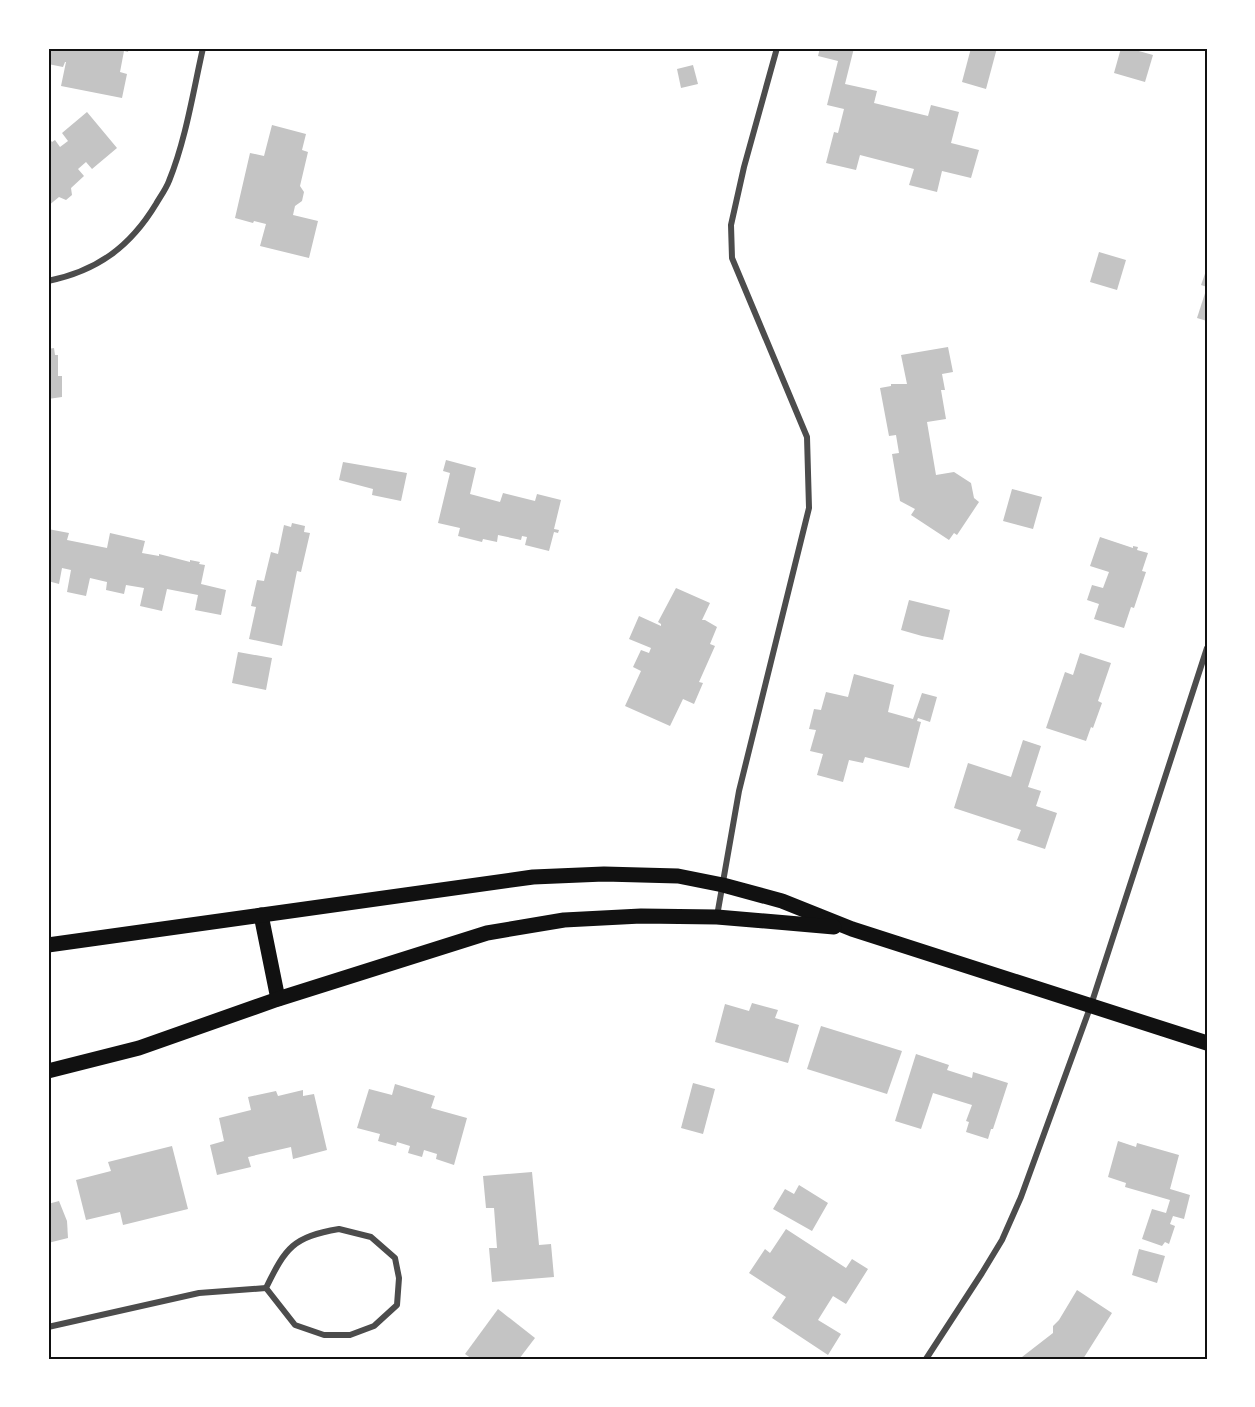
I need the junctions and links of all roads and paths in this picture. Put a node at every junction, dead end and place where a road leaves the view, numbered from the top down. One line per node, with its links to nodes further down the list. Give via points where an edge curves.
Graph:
1 (203, 48): 3 (street, via 169,182 146,221 105,261)
2 (777, 48): 5 (street, via 731,225 732,258 807,437 808,508 739,791)
3 (48, 281)
4 (1207, 648): 11 (street)
5 (723, 885): 6 (main road, via 678,876 533,877); 7 (street); 8 (main road, via 782,901)
6 (261, 915): 9 (main road); 10 (main road)
7 (717, 917): 8 (main road); 10 (main road, via 564,920 487,933)
8 (852, 929): 11 (main road)
9 (48, 945)
10 (278, 999): 13 (main road, via 139,1048)
11 (1091, 1005): 12 (main road); 16 (street, via 1002,1240)
12 (1207, 1043)
13 (48, 1071)
14 (266, 1288): 14 (street, via 295,1325 324,1335 350,1335 375,1326 397,1305 399,1278 395,1258 371,1237 339,1229 312,1234 292,1246); 15 (street, via 199,1293)
15 (48, 1327)
16 (926, 1359)

